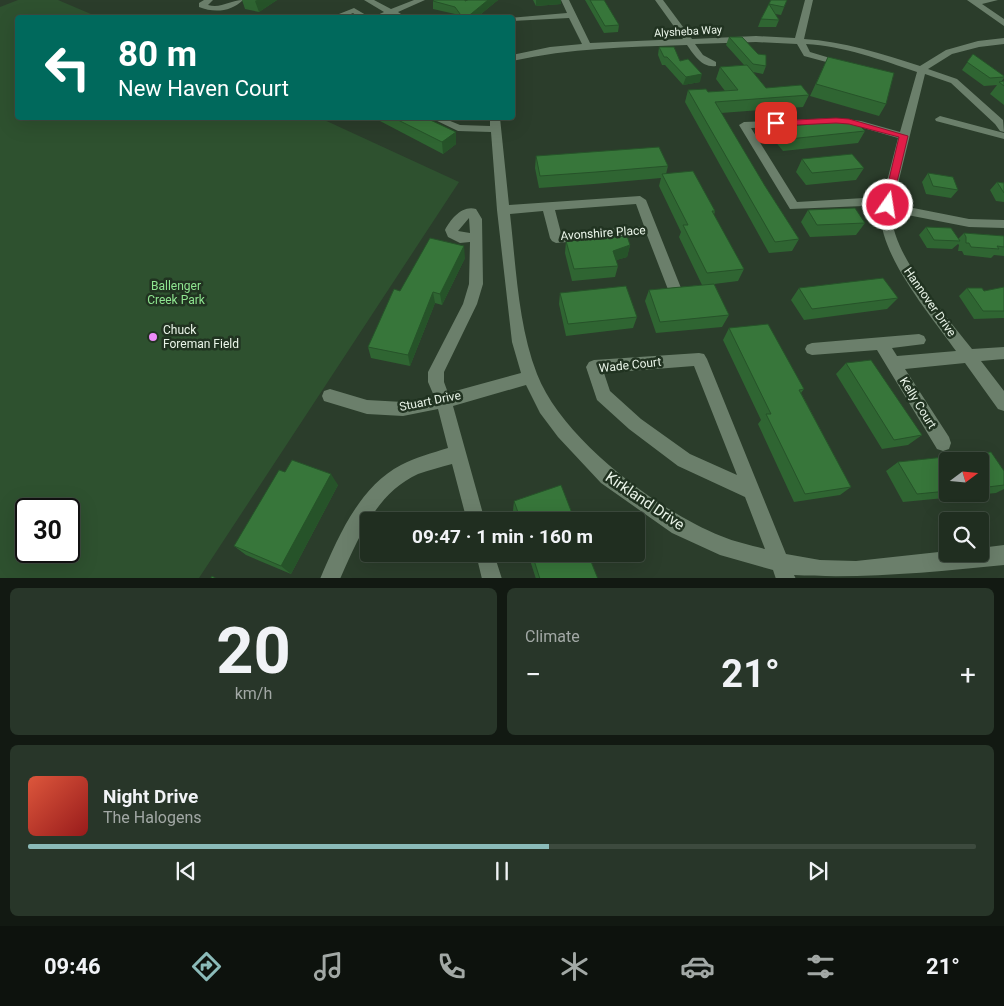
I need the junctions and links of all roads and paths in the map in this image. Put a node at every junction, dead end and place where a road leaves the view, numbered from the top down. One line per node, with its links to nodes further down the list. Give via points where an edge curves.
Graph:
1 (209, 0): 2 (street, via 202,5 213,10)
2 (240, 0)
3 (368, 0): 10 (street)
4 (421, 0): 10 (street)
5 (565, 0): 15 (street)
6 (659, 0): 19 (street)
7 (809, 0): 18 (street)
8 (994, 0): 9 (street)
9 (973, 2): 17 (street)
10 (392, 12): 13 (street); 14 (street)
11 (341, 15): 12 (street, via 354,10)
12 (362, 15)
13 (384, 15)
14 (398, 15)
15 (572, 15): 16 (street); 21 (street)
16 (515, 19)
17 (1004, 23)
18 (799, 40): 19 (street, Alysheba Way); 24 (street, via 808,54); 25 (street, Alysheba Way, via 861,51)
19 (689, 42): 21 (street, Alysheba Way); 23 (street, via 700,57)
20 (1004, 42): 25 (street, via 978,44 948,52)
21 (586, 46): 22 (street, Alysheba Way)
22 (515, 57)
23 (713, 64)
24 (854, 67)
25 (922, 70): 29 (street, Alysheba Way, via 960,85); 30 (street, Hannover Drive)
26 (940, 119): 31 (street)
27 (440, 120): 28 (street, via 458,128)
28 (496, 123): 34 (street, Kirkland Drive)
29 (1004, 129)
30 (904, 136): 32 (street, Hannover Drive); 32 (street, via 836,120 744,125 794,206 864,202)
31 (1004, 136)
32 (888, 205): 35 (street, via 969,223); 43 (street, Hannover Drive, via 889,231 900,258)
33 (548, 206): 34 (street, Avonshire Place); 36 (street, Avonshire Place, via 640,200); 36 (street, Avonshire Place, via 556,238)
34 (503, 210): 45 (street, Kirkland Drive, via 519,342)
35 (1004, 224)
36 (651, 230): 38 (street, Avonshire Place)
37 (475, 236): 47 (street, via 476,284 470,304 436,372 436,382)
38 (674, 288)
39 (919, 340): 40 (street)
40 (881, 343): 41 (street); 44 (street, Kelly Court)
41 (812, 349)
42 (1004, 353): 43 (street, Kelly Court)
43 (968, 356): 44 (street, Kelly Court); 48 (street, Hannover Drive)
44 (894, 364): 49 (street, Kelly Court)
45 (530, 376): 47 (street, Stuart Drive); 55 (street, Kirkland Drive, via 546,408 607,477 688,530)
46 (330, 396): 47 (street, Stuart Drive, via 366,407 404,409)
47 (444, 400): 50 (street)
48 (1004, 404)
49 (943, 443)
50 (458, 454): 52 (street); 56 (street, via 407,471 373,498)
51 (752, 491): 51 (street, Wade Court, via 699,359 594,366 603,395 635,424 684,460); 55 (street, Wade Court)
52 (474, 512)
53 (1004, 555): 55 (street, Kirkland Drive, via 856,571)
54 (487, 562): 57 (street)
55 (782, 570)
56 (330, 578)
57 (492, 578)

